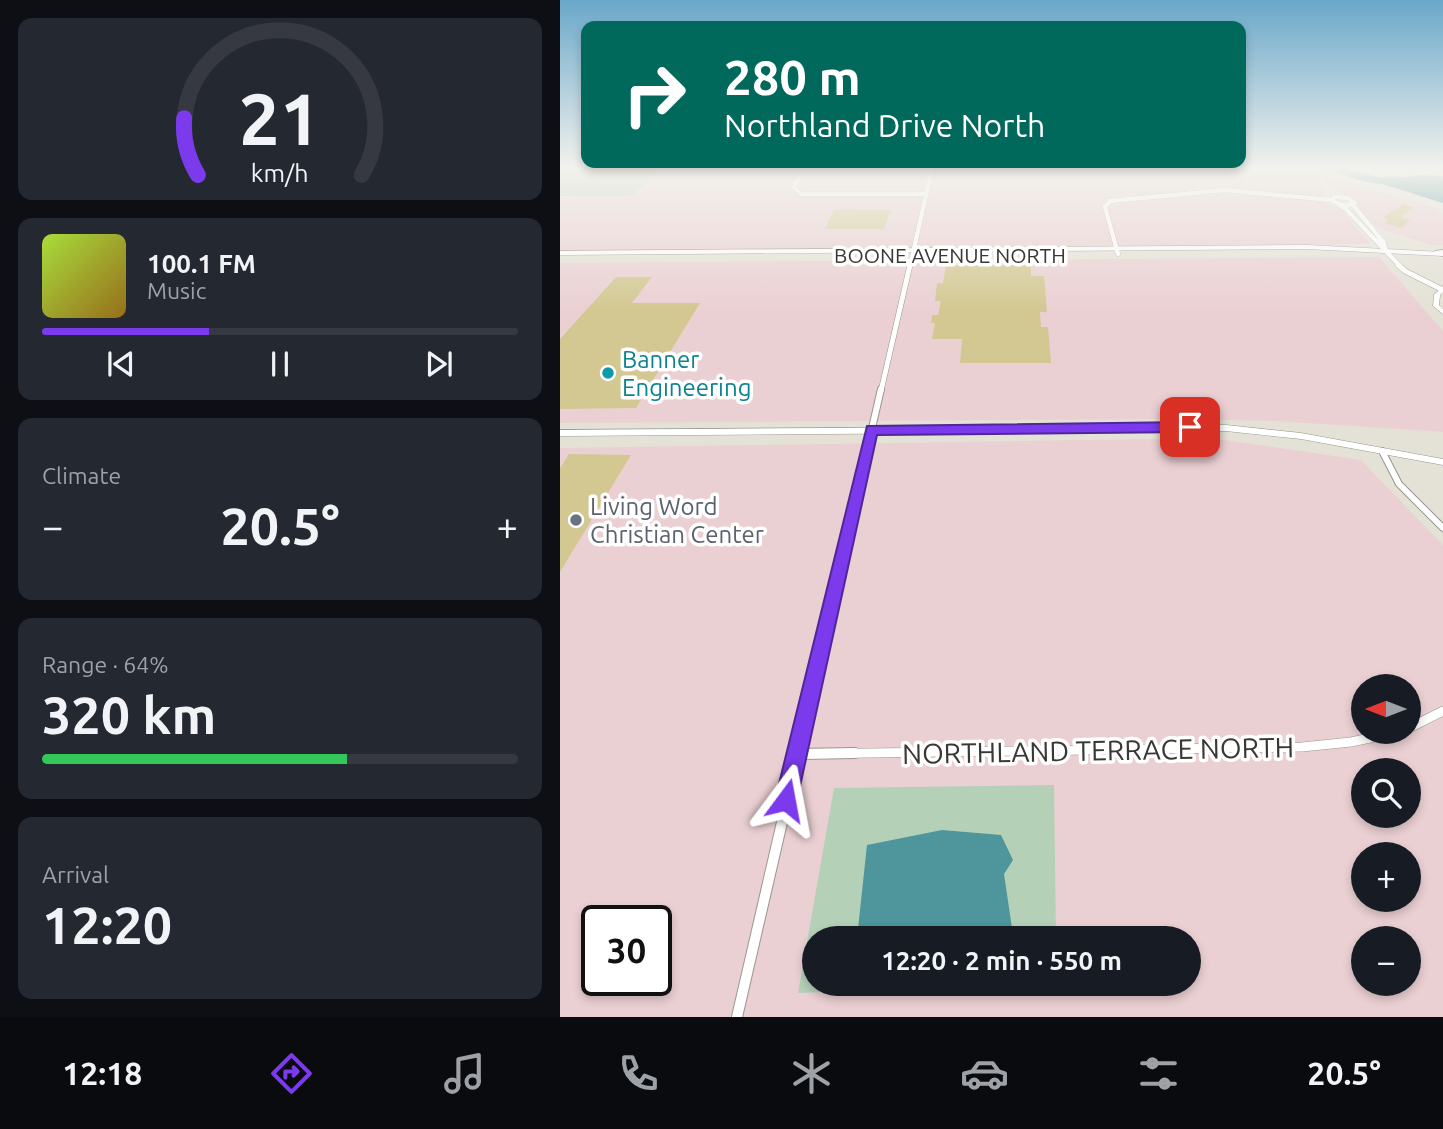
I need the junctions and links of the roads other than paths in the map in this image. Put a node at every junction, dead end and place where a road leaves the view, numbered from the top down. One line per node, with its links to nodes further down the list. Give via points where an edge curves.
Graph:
1 (921, 216): 7 (street)
2 (1108, 216): 5 (street)
3 (1353, 216): 6 (street)
4 (1360, 216): 6 (street)
5 (1117, 251): 6 (street, BOONE AVENUE NORTH); 7 (street, BOONE AVENUE NORTH)
6 (1387, 251): 8 (street, BOONE AVENUE NORTH); 10 (street, via 1408,273)
7 (912, 253): 9 (street, BOONE AVENUE NORTH); 12 (street)
8 (1441, 253)
9 (560, 255)
10 (1443, 289): 11 (street, via 1436,301)
11 (1443, 312)
12 (872, 430): 13 (street); 14 (street, via 1226,428); 20 (street)
13 (560, 433)
14 (1382, 451): 15 (street); 16 (street, via 1399,487)
15 (1443, 462)
16 (1443, 528)
17 (1443, 711): 18 (street)
18 (1421, 722)
19 (1351, 743): 20 (street, NORTHLAND TERRACE NORTH)
20 (797, 754): 21 (street)
21 (737, 1017)

